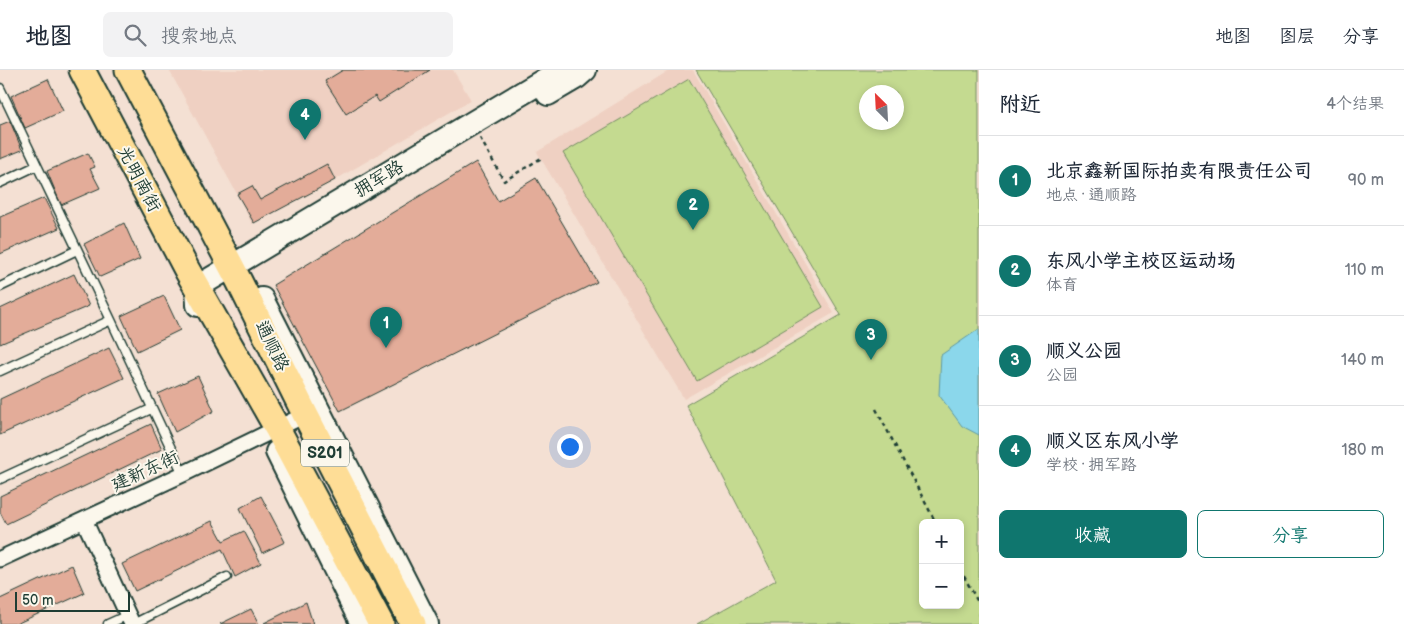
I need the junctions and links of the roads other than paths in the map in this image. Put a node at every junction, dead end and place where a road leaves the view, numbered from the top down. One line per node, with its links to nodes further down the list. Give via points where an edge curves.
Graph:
1 (82, 70): 11 (main road, 光明南街 / S201)
2 (128, 70): 9 (main road, 通顺路 / S201)
3 (561, 70): 9 (street, 拥军路)
4 (585, 70): 9 (street)
5 (1, 94): 6 (lane)
6 (36, 166): 7 (lane); 8 (lane)
7 (0, 182)
8 (77, 250): 10 (lane); 12 (lane)
9 (240, 275): 11 (street, 拥军路); 15 (main road, 通顺路 / S201)
10 (0, 287)
11 (200, 298): 16 (main road, 通顺路 / S201)
12 (111, 320): 13 (lane); 14 (lane)
13 (0, 370)
14 (151, 408): 17 (lane); 18 (lane)
15 (312, 412): 16 (street, 建新东街); 26 (main road, 通顺路 / S201); 27 (street)
16 (272, 431): 17 (street, 建新东街); 24 (street); 25 (main road, 通顺路 / S201)
17 (183, 474): 19 (street, 建新东街)
18 (0, 479)
19 (84, 520): 20 (street, 建新东街); 22 (street)
20 (1, 557)
21 (227, 577): 22 (lane)
22 (131, 621): 23 (lane)
23 (108, 624)
24 (362, 624)
25 (380, 624)
26 (413, 624)
27 (427, 624)

